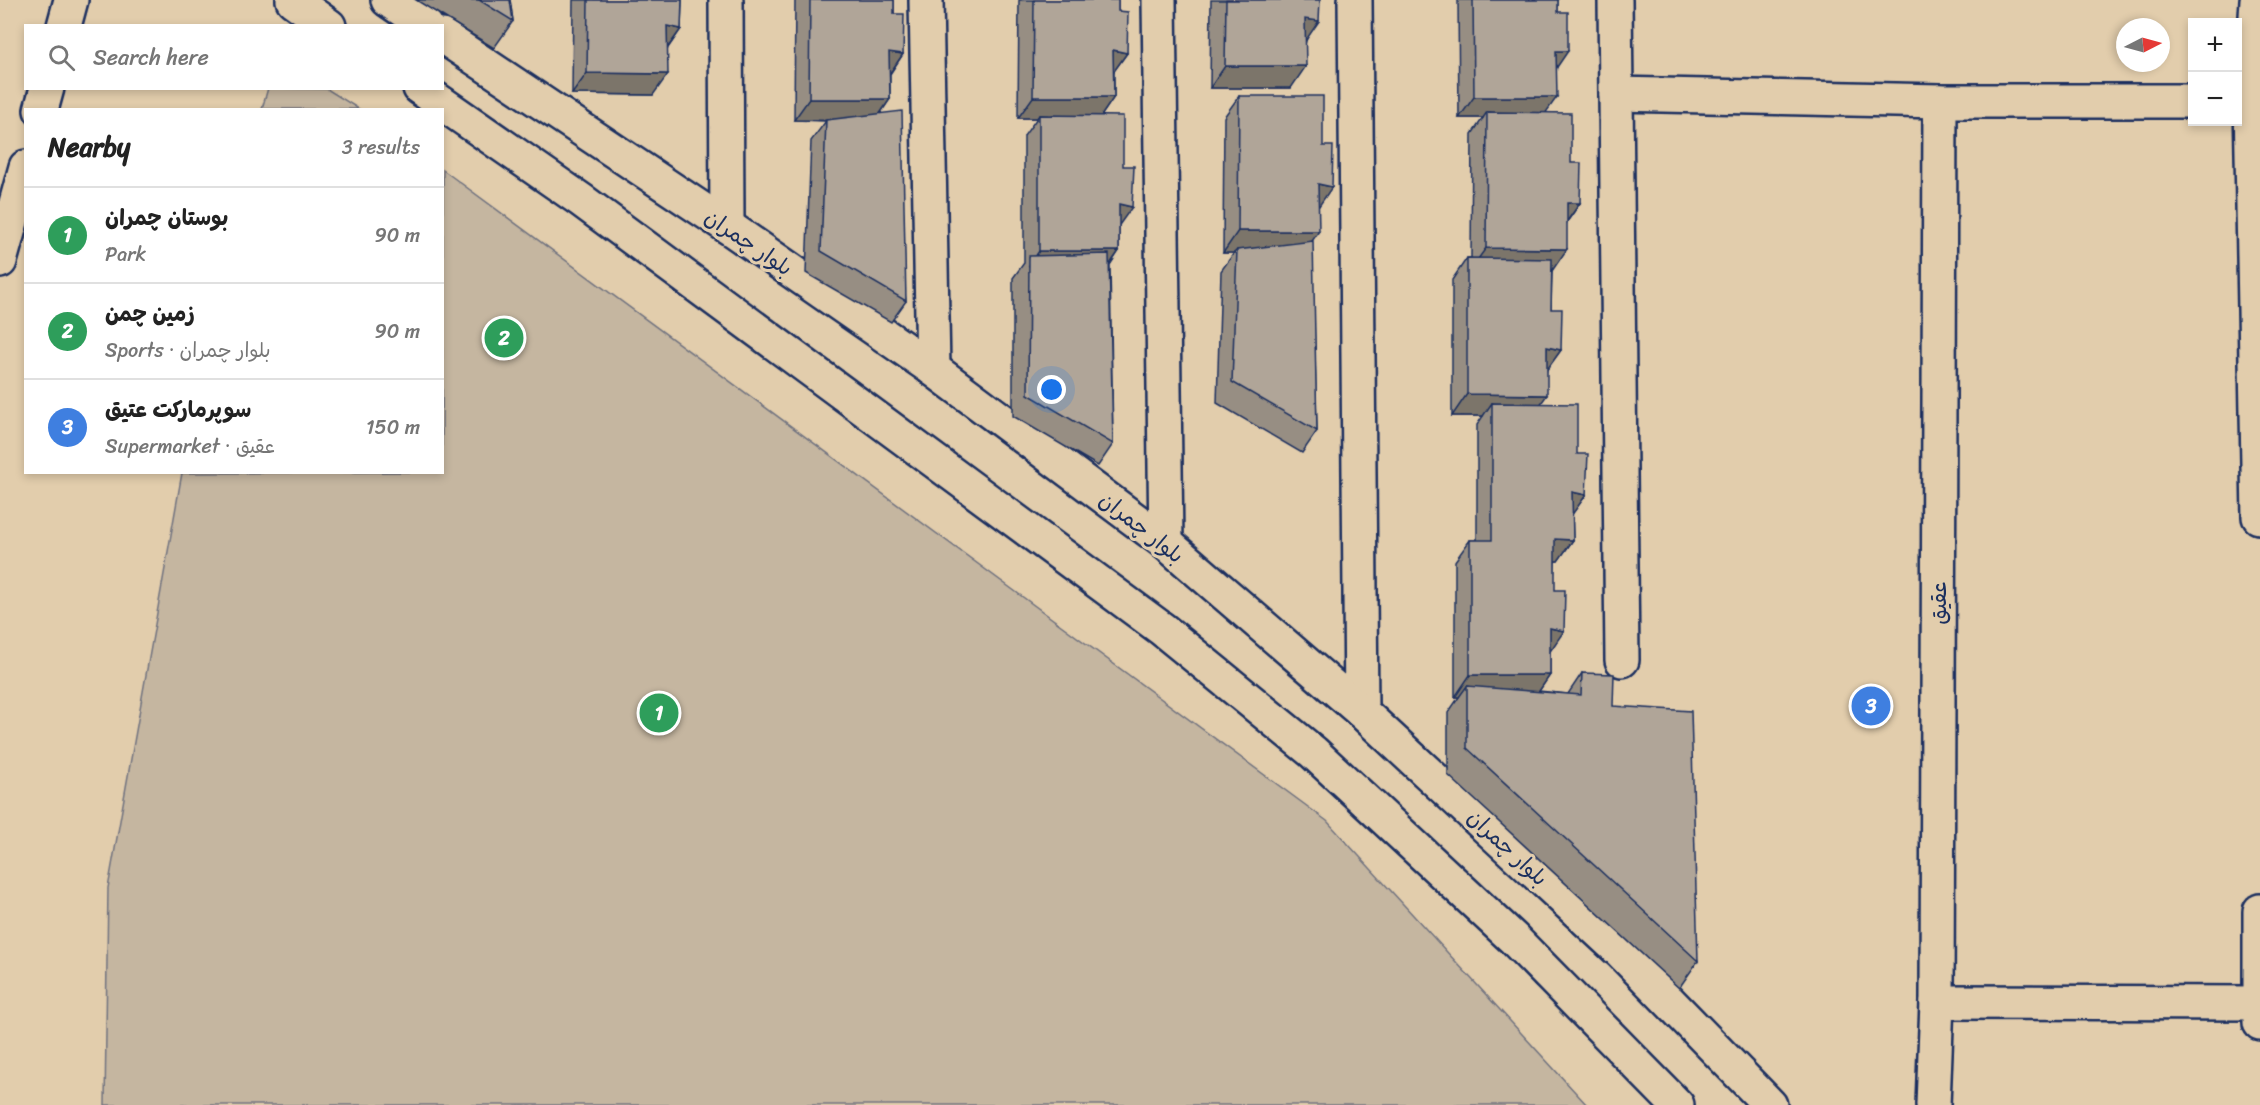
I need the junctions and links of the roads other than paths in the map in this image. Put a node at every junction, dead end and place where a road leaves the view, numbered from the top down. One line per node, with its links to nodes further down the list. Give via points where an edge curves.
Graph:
1 (71, 0): 10 (street)
2 (293, 0): 11 (street)
3 (388, 0): 12 (street)
4 (726, 0): 22 (street)
5 (926, 0): 24 (street)
6 (1159, 0): 26 (street)
7 (1355, 0): 28 (street)
8 (1616, 0): 16 (street)
9 (2257, 0): 19 (street)
10 (65, 24)
11 (326, 24)
12 (423, 24)
13 (444, 37): 22 (street, بلوار چمران)
14 (46, 90): 20 (street)
15 (423, 90): 32 (street, via 591,207 1162,629 1331,768 1514,939)
16 (1616, 94): 17 (street); 27 (street)
17 (1941, 101): 18 (street); 30 (street, عقیق)
18 (2188, 101)
19 (2245, 101): 25 (street)
20 (42, 108)
21 (24, 174): 23 (street)
22 (727, 226): 24 (street, بلوار چمران)
23 (0, 261)
24 (933, 369): 26 (street, بلوار چمران)
25 (2259, 517)
26 (1166, 543): 28 (street, بلوار چمران)
27 (1622, 660)
28 (1361, 711): 33 (street, بلوار چمران, via 1621,952)
29 (2260, 911): 31 (street)
30 (1937, 1002): 31 (street); 34 (street, عقیق)
31 (2260, 1014)
32 (1677, 1105)
33 (1770, 1105)
34 (1933, 1105)

